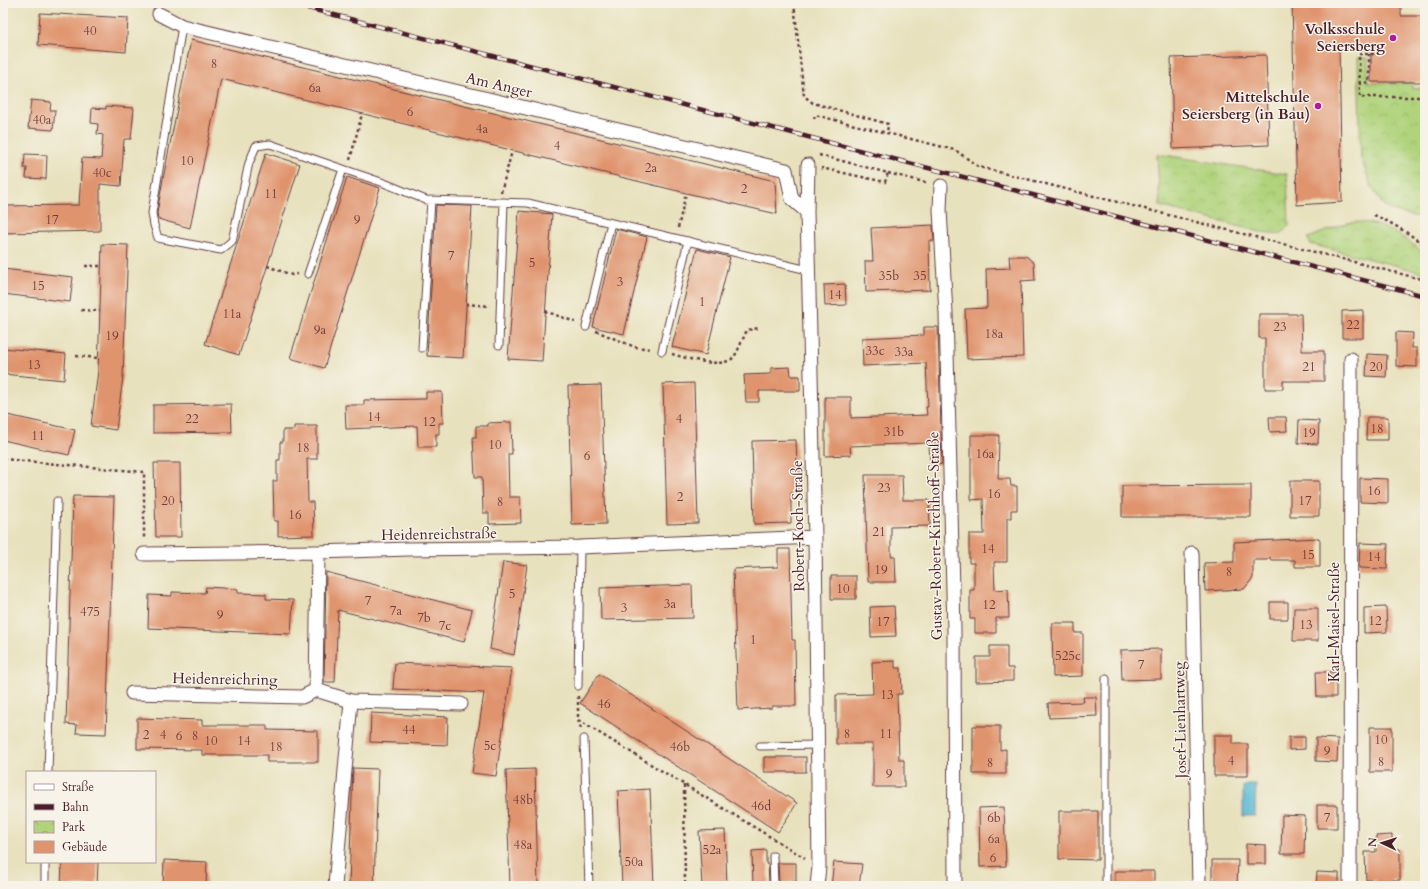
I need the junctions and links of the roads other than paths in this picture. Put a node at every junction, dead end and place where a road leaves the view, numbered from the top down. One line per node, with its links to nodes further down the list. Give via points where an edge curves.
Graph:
1 (159, 14): 2 (street, Am Anger)
2 (182, 26): 4 (lane, via 152,213 158,238 221,250 232,241 249,162 256,146 270,144); 8 (street, Am Anger, via 786,170 792,199)
3 (810, 159): 8 (street, Robert-Koch-Straße)
4 (345, 170): 6 (lane); 12 (lane)
5 (941, 186): 41 (street, Gustav-Robert-Kirchhoff-Straße, via 954,630)
6 (430, 200): 7 (lane); 15 (lane)
7 (502, 202): 9 (lane, via 528,203); 14 (lane)
8 (806, 212): 11 (street, Robert-Koch-Straße)
9 (611, 223): 10 (lane); 13 (lane)
10 (688, 241): 11 (lane); 16 (lane)
11 (808, 270): 19 (street, Robert-Koch-Straße)
12 (308, 274)
13 (586, 326)
14 (499, 345)
15 (422, 348)
16 (662, 351)
17 (1351, 358): 44 (street, Karl-Maisel-Straße)
18 (57, 501): 33 (lane)
19 (815, 537): 20 (street, Heidenreichstraße); 31 (street, Robert-Koch-Straße)
20 (580, 547): 21 (street, Heidenreichstraße); 25 (lane)
21 (318, 552): 23 (street, Heidenreichstraße); 26 (street)
22 (1192, 553): 43 (street, Josef-Lienhartweg)
23 (144, 554)
24 (1106, 679): 42 (lane)
25 (578, 686)
26 (316, 690): 27 (street, Heidenreichring, via 302,697); 28 (street)
27 (132, 693)
28 (351, 702): 29 (street); 37 (street)
29 (461, 704)
30 (584, 739): 38 (lane)
31 (818, 745): 32 (lane); 40 (street, Robert-Koch-Straße)
32 (760, 746)
33 (48, 771)
34 (772, 856): 39 (lane)
35 (45, 863): 36 (lane)
36 (45, 886)
37 (335, 886)
38 (589, 886)
39 (774, 886)
40 (817, 886)
41 (955, 886)
42 (1106, 886)
43 (1199, 886)
44 (1350, 886)

